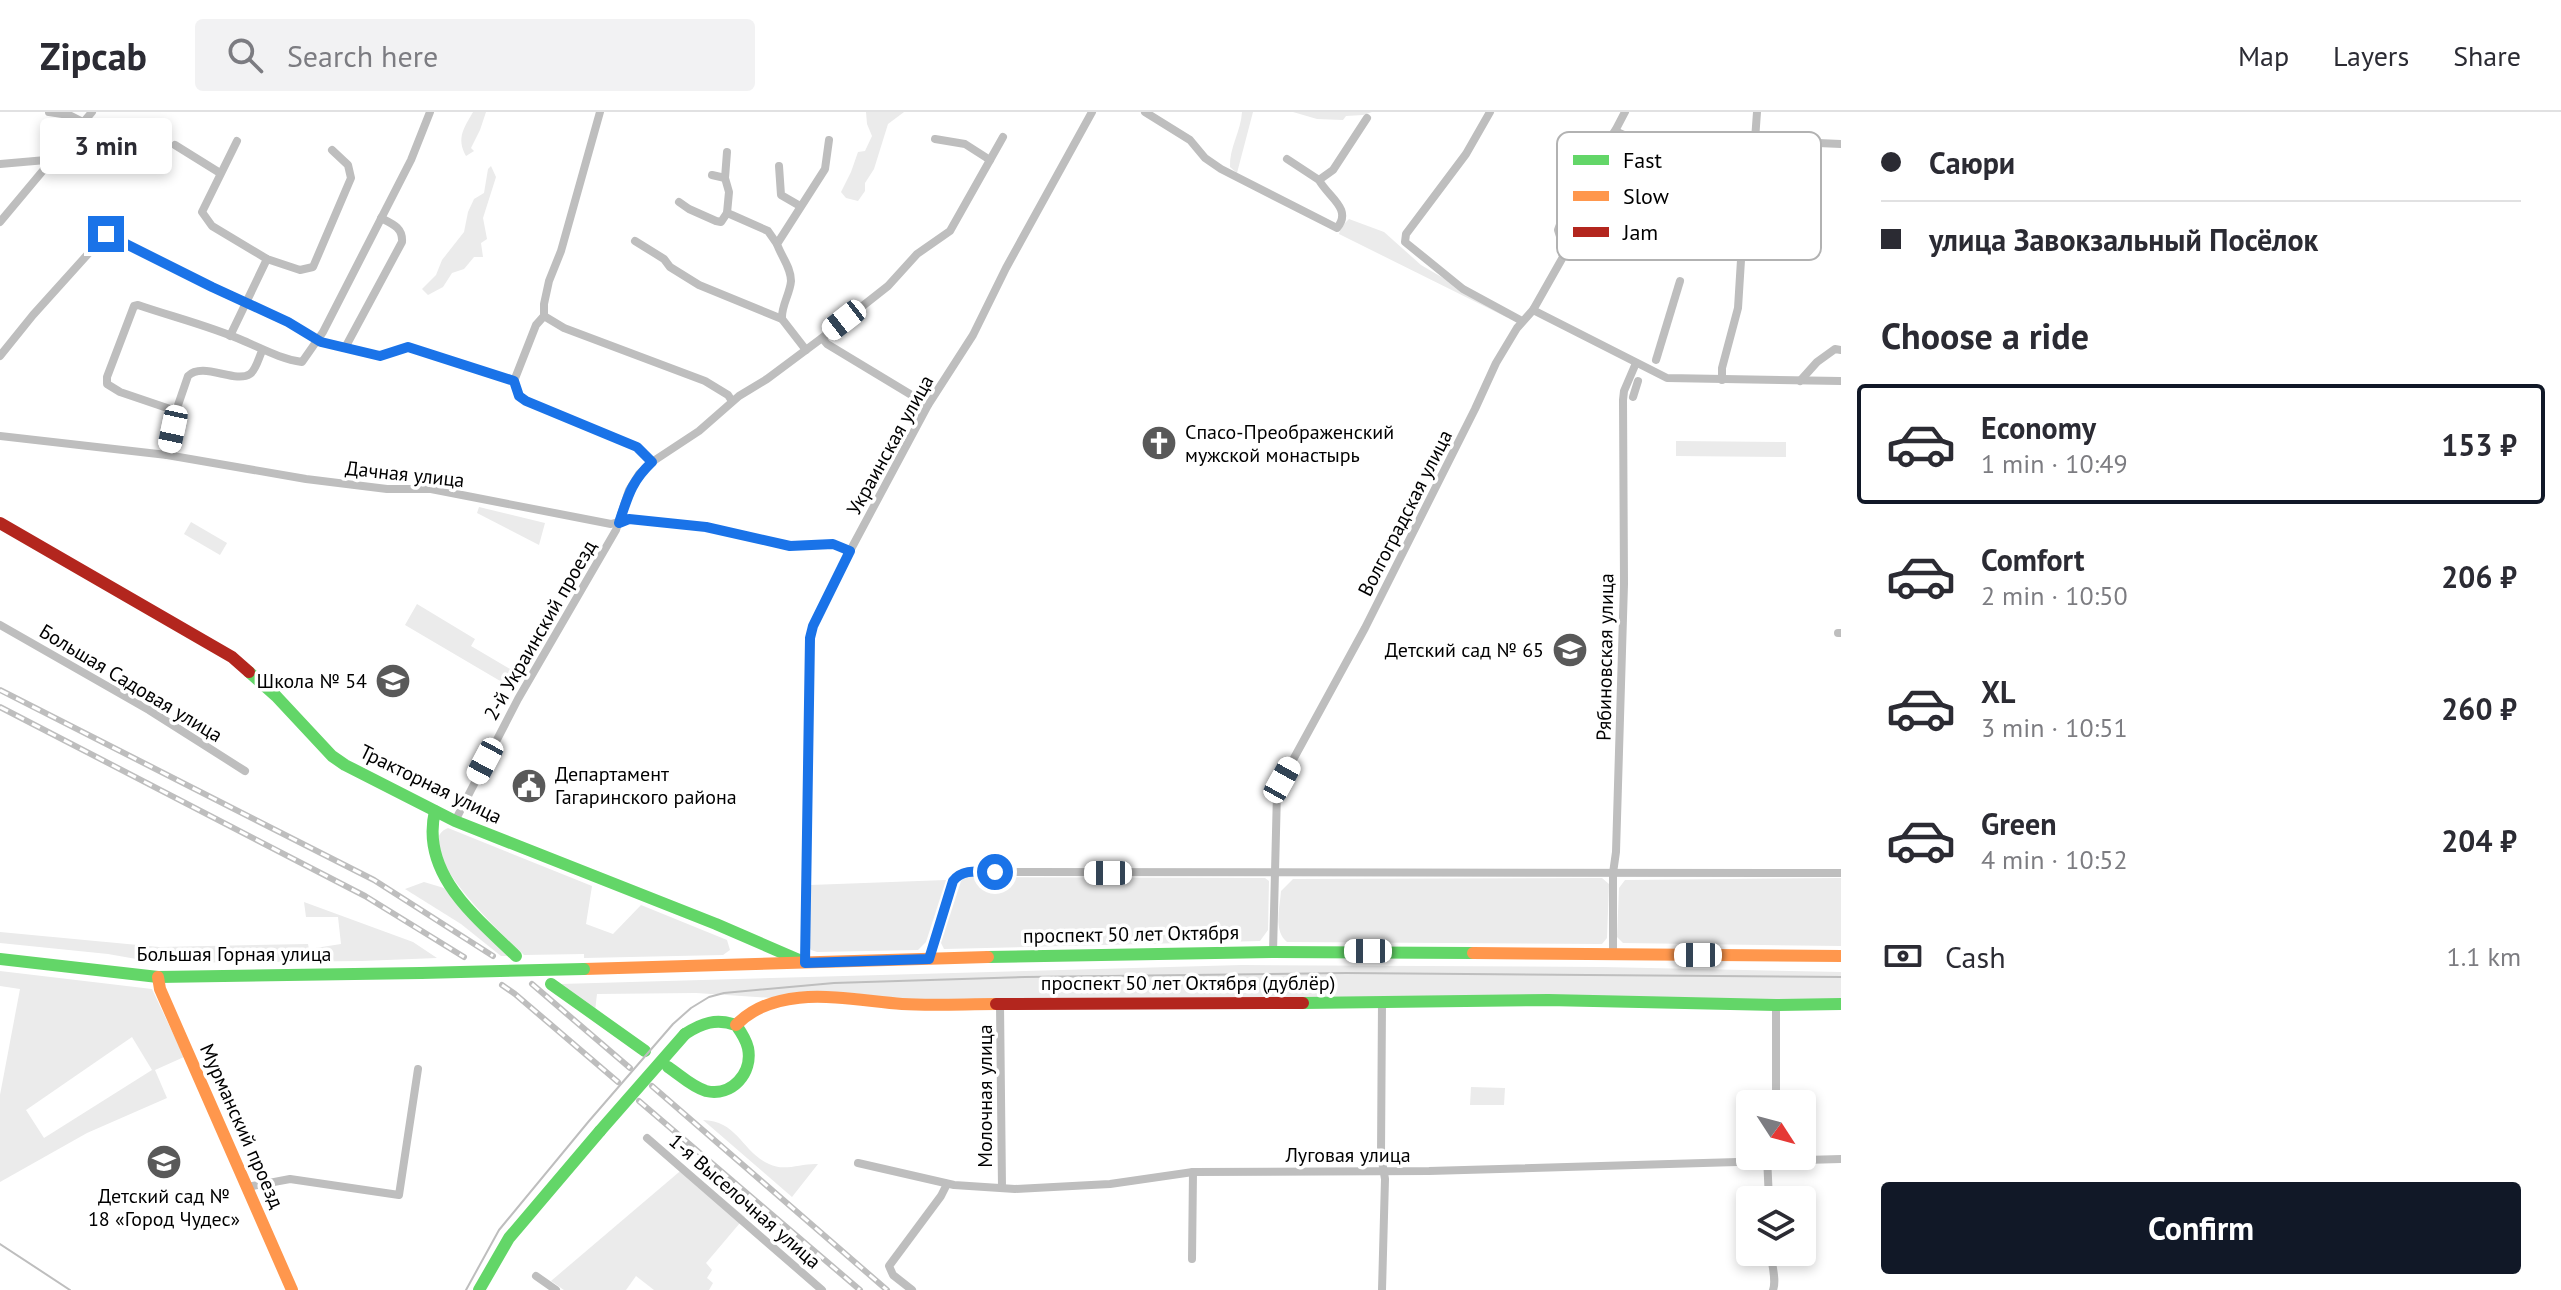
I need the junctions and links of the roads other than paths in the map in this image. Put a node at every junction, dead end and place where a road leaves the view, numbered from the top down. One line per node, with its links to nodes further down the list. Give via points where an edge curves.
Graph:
1 (49, 112): 11 (street)
2 (92, 112): 11 (street)
3 (430, 112): 36 (street)
4 (600, 112): 46 (street, via 549,281)
5 (1092, 112): 66 (street, Украинская улица, via 973,335)
6 (1145, 112): 32 (street, via 1190,140 1221,169 1337,228 1343,211)
7 (1490, 112): 48 (street, via 1405,242 1463,289)
8 (1625, 112): 12 (street, Волгоградская улица)
9 (1757, 112): 14 (street)
10 (1367, 118): 32 (street, via 1333,170)
11 (83, 122): 26 (street)
12 (1615, 131): 13 (street)
13 (1619, 132)
14 (1756, 132)
15 (1003, 137): 25 (street, 2-й Украинский проезд)
16 (935, 139): 25 (street, via 965,144)
17 (829, 140): 34 (street, via 825,169)
18 (237, 141): 29 (street)
19 (1821, 143): 20 (street)
20 (1841, 144)
21 (175, 145): 29 (street)
22 (332, 150): 40 (street, via 348,165 351,178 313,267 300,270)
23 (727, 152): 31 (street)
24 (1287, 159): 32 (street)
25 (990, 160): 50 (street, 2-й Украинский проезд, via 950,231)
26 (51, 163): 27 (street); 37 (street)
27 (0, 164)
28 (779, 166): 34 (street, via 781,195)
29 (220, 173): 40 (street, via 202,212 212,226)
30 (712, 175): 31 (street)
31 (725, 178): 35 (street)
32 (1319, 180)
33 (679, 202): 35 (street, via 716,221)
34 (800, 206): 39 (street)
35 (727, 213): 39 (street, via 768,231)
36 (381, 218): 51 (street); 52 (street, via 399,228 402,242)
37 (0, 222)
38 (635, 241): 47 (street, via 699,285)
39 (777, 244): 47 (street, via 791,282)
40 (267, 259): 44 (street)
41 (1561, 260): 45 (street, Волгоградская улица)
42 (1741, 260): 59 (street, via 1738,308)
43 (1680, 281): 57 (street)
44 (246, 302): 49 (street); 51 (street); 56 (street, via 106,234)
45 (1533, 310): 48 (street, Волгоградская улица); 58 (street)
46 (544, 316): 60 (street); 65 (street, via 705,381)
47 (782, 319): 53 (street)
48 (1522, 321): 78 (street, Волгоградская улица, via 1282,780 1277,792)
49 (230, 336): 55 (street); 67 (street, via 138,305 131,310 107,384)
50 (822, 338): 53 (street, 2-й Украинский проезд); 66 (street)
51 (316, 340): 52 (street); 55 (street, via 302,362)
52 (346, 346): 60 (street, via 380,356 408,347)
53 (806, 350): 65 (street, 2-й Украинский проезд)
54 (1841, 350): 62 (street, via 1817,362)
55 (262, 351): 67 (street, via 249,375 192,371)
56 (0, 356)
57 (1656, 360)
58 (1636, 363): 59 (street, via 1667,378); 79 (street, Рябиновская улица, via 1623,400 1624,584)
59 (1722, 380): 62 (street)
60 (514, 381): 70 (street, via 526,401 637,447)
61 (1638, 381): 64 (street)
62 (1800, 381): 63 (street)
63 (1841, 381)
64 (1633, 397)
65 (732, 401): 70 (street, 2-й Украинский проезд)
66 (928, 405): 73 (street, Украинская улица)
67 (176, 411): 69 (street)
68 (0, 436): 69 (street, Дачная улица)
69 (167, 455): 72 (street, Дачная улица, via 306,479 431,489)
70 (652, 462): 72 (street, 2-й Украинский проезд, via 629,490)
71 (0, 523): 76 (main road, Тракторная улица, via 232,657 254,673 332,756)
72 (619, 523): 73 (street, Дачная улица, via 629,519 706,527 790,546 833,544); 77 (street, 2-й Украинский проезд)
73 (850, 551): 88 (street, Украинская улица, via 810,638)
74 (0, 625): 75 (street, Большая Садовая улица)
75 (245, 771)
76 (435, 811): 77 (main road, Тракторная улица); 84 (main road, via 433,849 446,879)
77 (455, 821): 81 (main road, Тракторная улица)
78 (1275, 873): 79 (street); 82 (street, Волгоградская улица); 87 (street, via 966,872 953,881)
79 (1613, 873): 80 (street); 83 (street, Рябиновская улица)
80 (1841, 873)
81 (728, 930): 88 (main road, Тракторная улица); 89 (main road, via 735,949)
82 (1273, 952): 83 (main road, проспект 50 лет Октября); 87 (main road, проспект 50 лет Октября)
83 (1613, 954): 85 (main road, проспект 50 лет Октября)
84 (516, 956)
85 (1841, 956)
86 (0, 959): 91 (main road, Большая Горная улица)
87 (929, 959): 88 (main road, проспект 50 лет Октября)
88 (805, 963): 89 (main road, проспект 50 лет Октября)
89 (721, 965): 90 (main road, проспект 50 лет Октября, bridge)
90 (421, 973): 91 (main road, Большая Горная улица)
91 (158, 977): 110 (main road, Мурманский проезд)
92 (551, 984): 98 (main road)
93 (1382, 1002): 94 (main road, проспект 50 лет Октября (дублёр)); 96 (main road, проспект 50 лет Октября (дублёр)); 107 (street)
94 (1000, 1004): 97 (main road, проспект 50 лет Октября (дублёр), via 803,999 760,1006); 111 (street, Молочная улица)
95 (1841, 1004): 96 (main road, проспект 50 лет Октября (дублёр))
96 (1776, 1005): 101 (street)
97 (736, 1025): 99 (main road, via 748,1046 749,1065 731,1087 709,1092); 116 (main road, bridge, via 704,1022 685,1034 509,1238)
98 (645, 1051)
99 (668, 1067)
100 (418, 1069): 110 (street, via 399,1195 290,1179)
101 (1776, 1090)
102 (647, 1138): 118 (street, 1-я Выселочная улица)
103 (1816, 1159): 104 (street, Луговая улица)
104 (1841, 1159)
105 (1736, 1160): 107 (street, Луговая улица)
106 (858, 1163): 109 (street, Луговая улица)
107 (1383, 1171): 108 (street, Луговая улица); 120 (street)
108 (1193, 1172): 111 (street, Луговая улица, via 1067,1187); 112 (street)
109 (947, 1184): 111 (street, Луговая улица); 119 (street, via 889,1266)
110 (247, 1187): 115 (main road, Мурманский проезд)
111 (1002, 1187)
112 (1192, 1259)
113 (1771, 1266): 121 (street)
114 (536, 1276): 117 (street)
115 (292, 1290)
116 (479, 1290)
117 (556, 1290)
118 (822, 1290)
119 (912, 1290)
120 (1382, 1290)
121 (1773, 1290)

